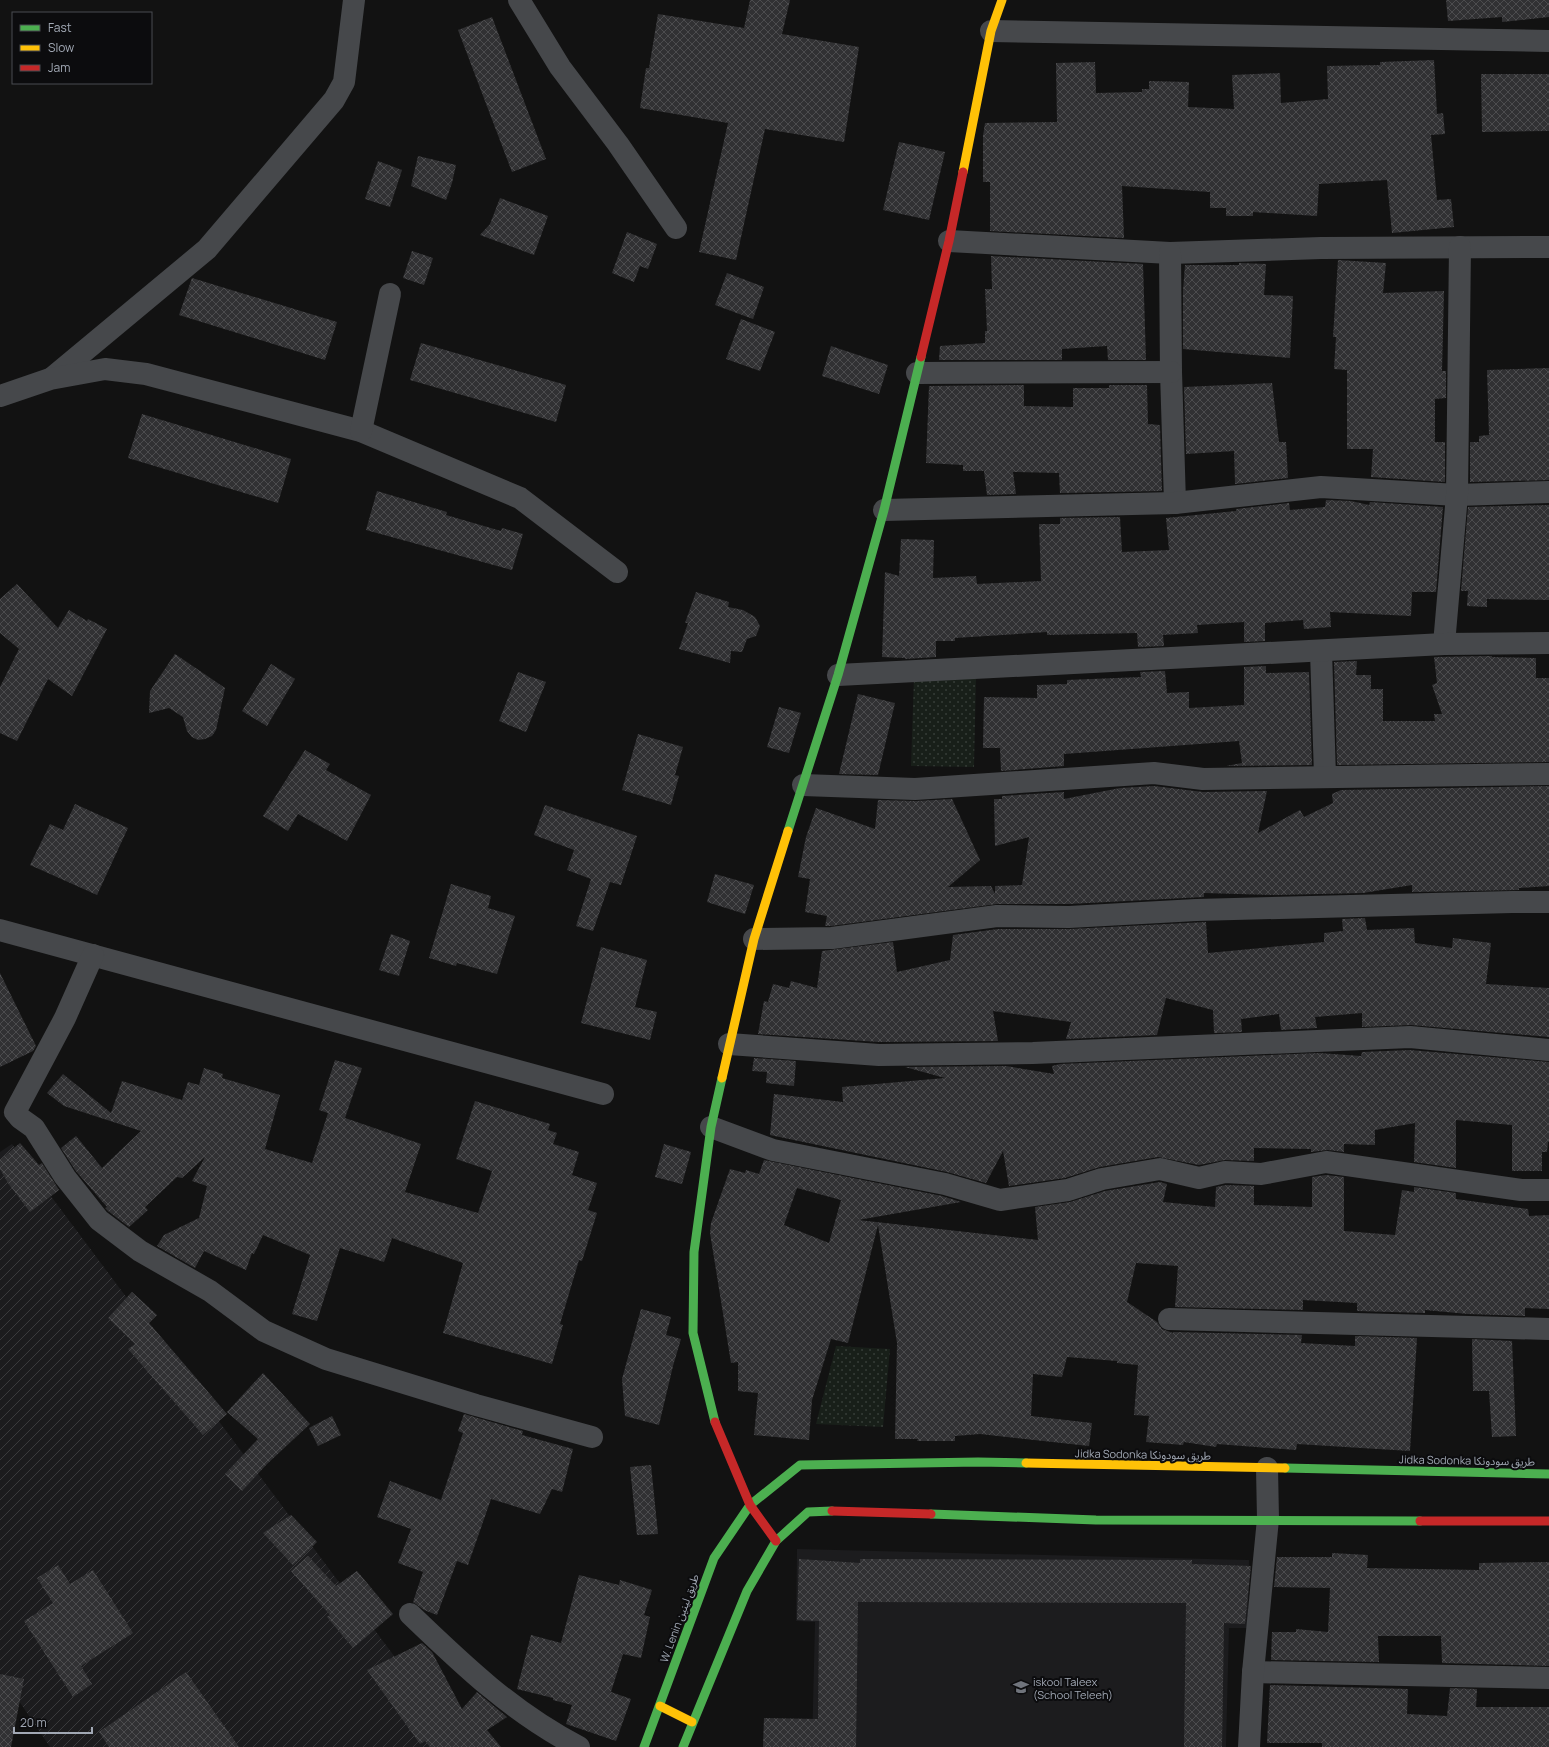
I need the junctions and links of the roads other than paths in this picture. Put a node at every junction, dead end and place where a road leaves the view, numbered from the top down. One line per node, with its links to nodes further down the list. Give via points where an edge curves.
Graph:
1 (354, 0): 14 (street, via 344,82 334,100 207,249)
2 (519, 0): 6 (street, via 560,66)
3 (1002, 0): 4 (main road)
4 (991, 31): 5 (street); 7 (main road)
5 (1549, 41)
6 (676, 228)
7 (949, 241): 10 (street); 13 (main road)
8 (1460, 246): 9 (street); 10 (street); 18 (street)
9 (1549, 247)
10 (1170, 254): 12 (street)
11 (390, 294): 16 (street)
12 (1171, 372): 13 (street); 19 (street)
13 (917, 373): 20 (main road)
14 (50, 379): 15 (street); 16 (street, via 105,369 146,374)
15 (0, 396)
16 (361, 431): 21 (street, via 520,498)
17 (1549, 492): 18 (street)
18 (1457, 495): 19 (street, via 1321,487); 23 (street)
19 (1175, 504): 20 (street)
20 (884, 510): 25 (main road)
21 (617, 572)
22 (1549, 643): 23 (street)
23 (1444, 644): 24 (street)
24 (1321, 651): 25 (street); 27 (street)
25 (838, 675): 28 (main road)
26 (1549, 774): 27 (street)
27 (1325, 776): 28 (street, via 1203,779 1154,773 915,789)
28 (803, 785): 31 (main road)
29 (1549, 902): 31 (street, via 1196,910 1069,917 997,916 832,938)
30 (0, 930): 32 (street)
31 (754, 939): 33 (main road)
32 (93, 955): 35 (street); 40 (street, via 65,1018 15,1112 34,1128 65,1177 99,1220 140,1251 210,1291 264,1331 326,1360)
33 (730, 1044): 34 (street, via 879,1055 1033,1054 1410,1037); 36 (main road)
34 (1549, 1050)
35 (603, 1094)
36 (711, 1127): 37 (street, via 773,1150 945,1184 1000,1200 1068,1190 1102,1179 1160,1168 1199,1178 1226,1172 1261,1174 1326,1162 1521,1190); 43 (main road, via 694,1252 693,1334 712,1415)
37 (1549, 1190)
38 (1168, 1319): 39 (street)
39 (1549, 1329)
40 (592, 1437)
41 (1267, 1468): 42 (main road, Jidka Sodonka طريق سودونكا); 43 (main road, Jidka Sodonka طريق سودونكا, via 978,1462 800,1465); 44 (street)
42 (1549, 1474)
43 (750, 1505): 46 (main road); 50 (main road, W. Lenin طريق لينين, via 714,1558)
44 (1268, 1519): 45 (main road); 46 (main road, via 1096,1520 808,1512); 48 (street)
45 (1549, 1521)
46 (776, 1541): 51 (main road, via 747,1591)
47 (410, 1614): 52 (street, via 468,1670 514,1708)
48 (1253, 1672): 49 (street); 55 (street)
49 (1549, 1678)
50 (660, 1706): 51 (main road); 53 (main road, W. Lenin طريق لينين)
51 (692, 1722): 54 (main road)
52 (579, 1747)
53 (644, 1747)
54 (683, 1747)
55 (1249, 1747)

